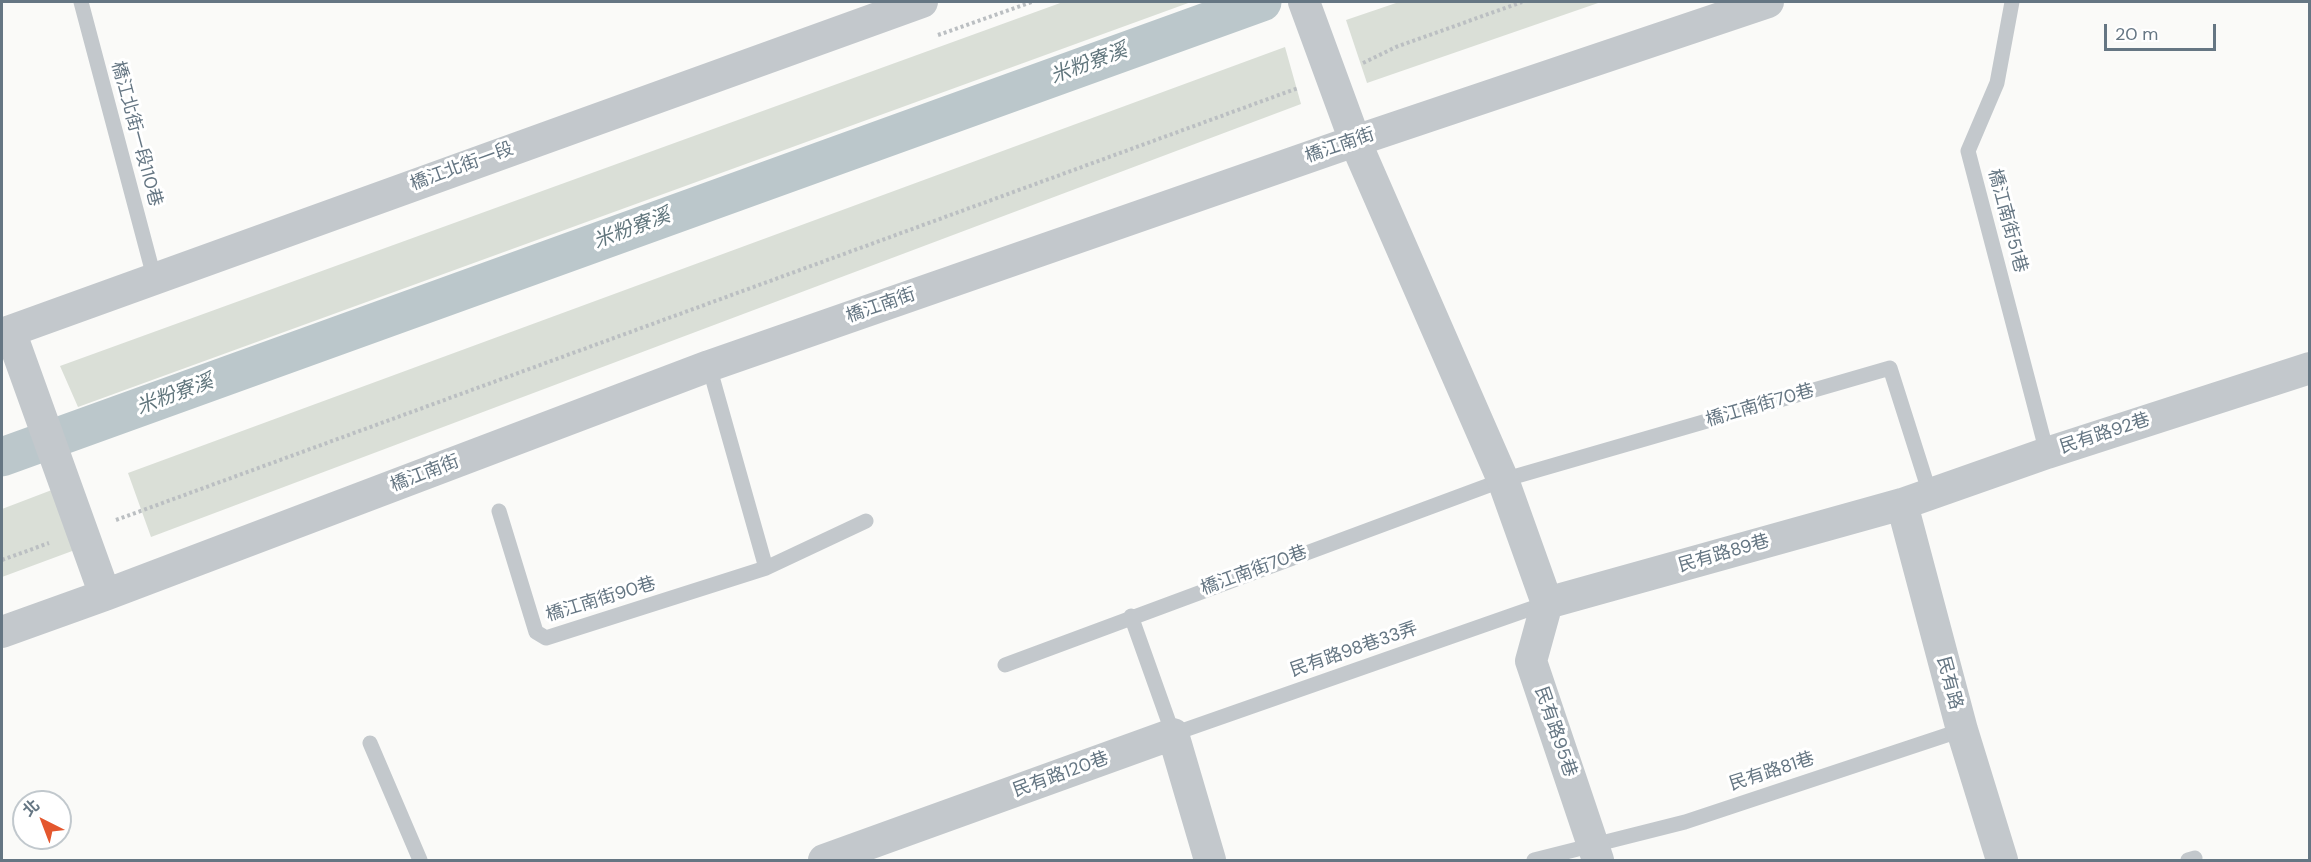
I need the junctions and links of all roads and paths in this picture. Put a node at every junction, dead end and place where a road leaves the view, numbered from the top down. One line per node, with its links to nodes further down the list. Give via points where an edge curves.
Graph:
1 (81, 2): 9 (lane, 橋江北街一段110巷)
2 (922, 2): 9 (street, 橋江北街一段)
3 (1304, 2): 7 (street)
4 (1522, 2): 7 (path)
5 (1768, 2): 8 (street, 橋江南街)
6 (2012, 2): 13 (lane, 橋江南街51巷, via 1997,83 1968,151)
7 (1330, 74): 8 (street); 16 (path)
8 (1354, 141): 11 (street, 橋江南街); 14 (street)
9 (154, 277): 10 (street, 橋江北街一段)
10 (6, 332): 20 (street, via 26,376)
11 (709, 366): 19 (lane); 20 (street, 橋江南街)
12 (2310, 368): 13 (street, 民有路92巷)
13 (2047, 453): 15 (street, 民有路92巷)
14 (1503, 480): 15 (lane, 橋江南街70巷, via 1890,368); 21 (street); 22 (lane, 橋江南街70巷)
15 (1916, 499): 21 (street, 民有路89巷); 25 (street, 民有路)
16 (159, 505)
17 (499, 511): 19 (lane, 橋江南街90巷, via 536,632 546,638)
18 (866, 521): 19 (lane, 橋江南街90巷)
19 (766, 568)
20 (105, 595): 23 (street, 橋江南街)
21 (1547, 603): 26 (lane, 民有路98巷33弄); 28 (street, 民有路95巷, via 1530,661)
22 (1131, 616): 24 (lane, 橋江南街70巷); 26 (lane)
23 (2, 632)
24 (1005, 665)
25 (1962, 730): 28 (lane, 民有路81巷); 33 (street, 民有路)
26 (1173, 734): 30 (street, 民有路120巷); 31 (street)
27 (370, 743): 29 (lane)
28 (1595, 852): 32 (lane, 民有路81巷)
29 (420, 861)
30 (824, 861)
31 (1210, 861)
32 (1534, 861)
33 (2002, 861)

